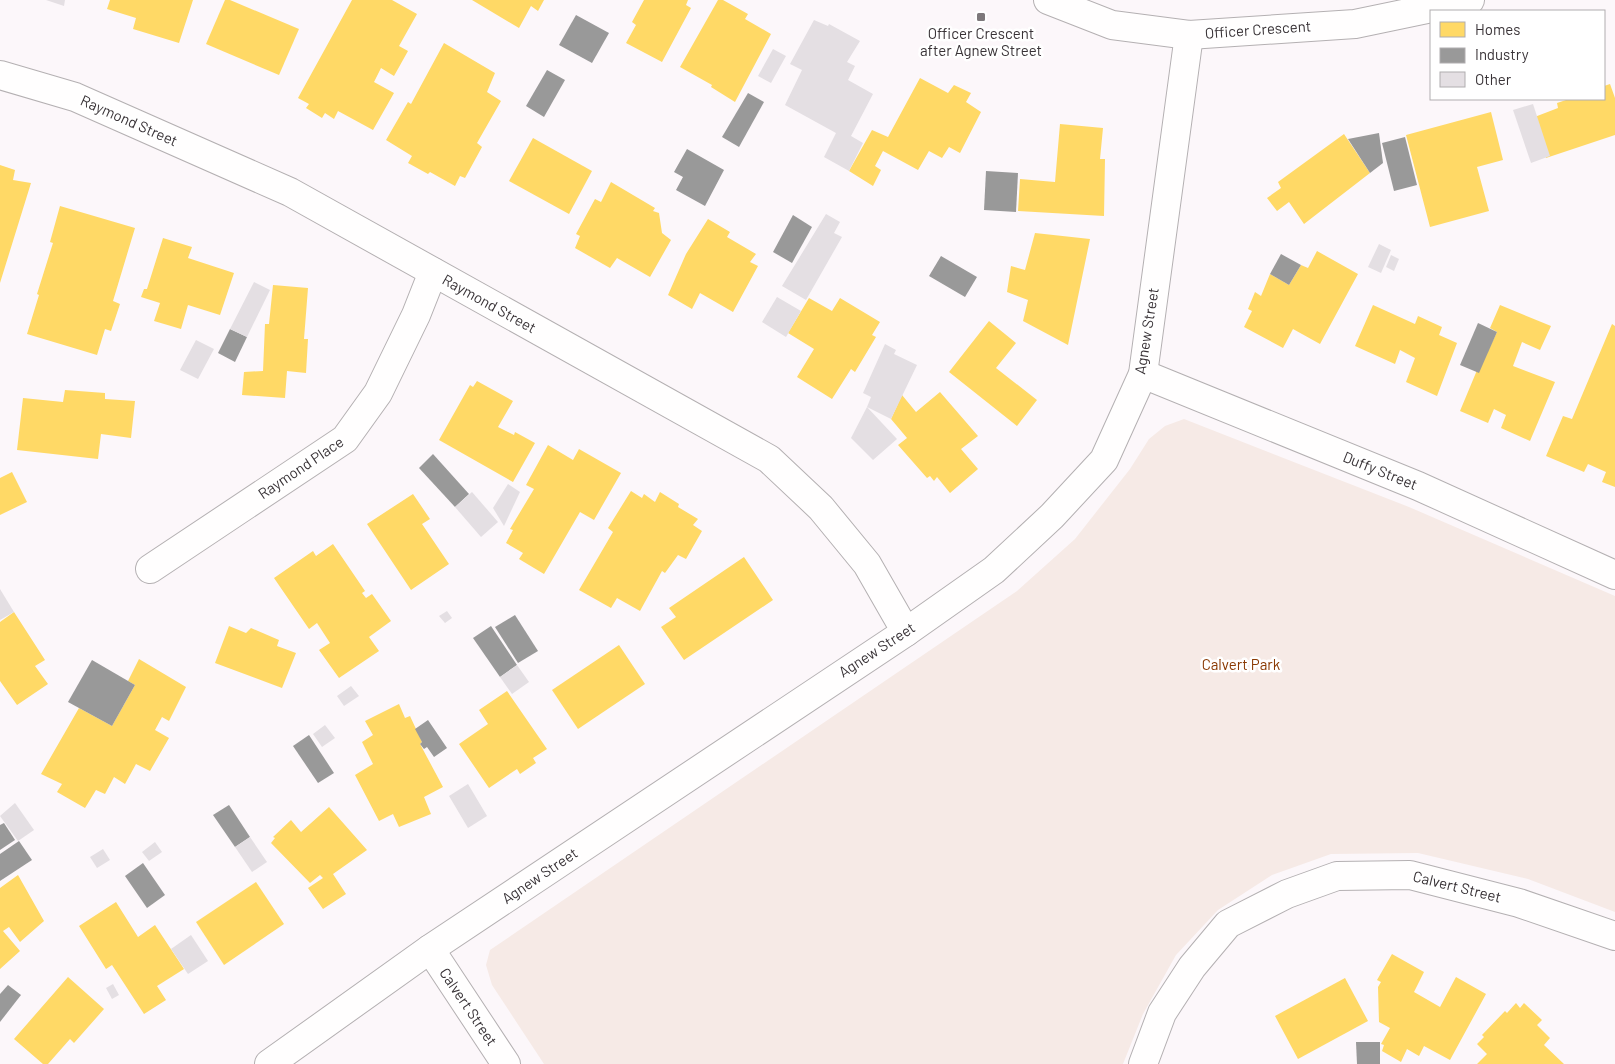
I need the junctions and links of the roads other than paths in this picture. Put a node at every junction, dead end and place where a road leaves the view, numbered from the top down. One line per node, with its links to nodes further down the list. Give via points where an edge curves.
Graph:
1 (1048, 0): 3 (street, Officer Crescent, via 1112,25)
2 (1470, 0): 3 (street, Officer Crescent, via 1355,24)
3 (1189, 35): 6 (street, Agnew Street)
4 (0, 75): 5 (street, Raymond Street, via 75,97 290,192)
5 (433, 272): 7 (street, Raymond Place, via 378,393 345,439); 9 (street, Raymond Street, via 769,459 822,508 867,564)
6 (1142, 374): 8 (street, Duffy Street, via 1418,486); 9 (street, Agnew Street, via 1104,460 1052,516 994,570)
7 (150, 569)
8 (1615, 575)
9 (906, 632): 11 (street, Agnew Street)
10 (1615, 936): 14 (street, Calvert Street, via 1519,903 1410,875 1337,876 1287,894 1228,924 1192,967 1162,1013)
11 (430, 949): 12 (street, Agnew Street); 13 (street, Calvert Street)
12 (269, 1064)
13 (506, 1064)
14 (1143, 1064)

